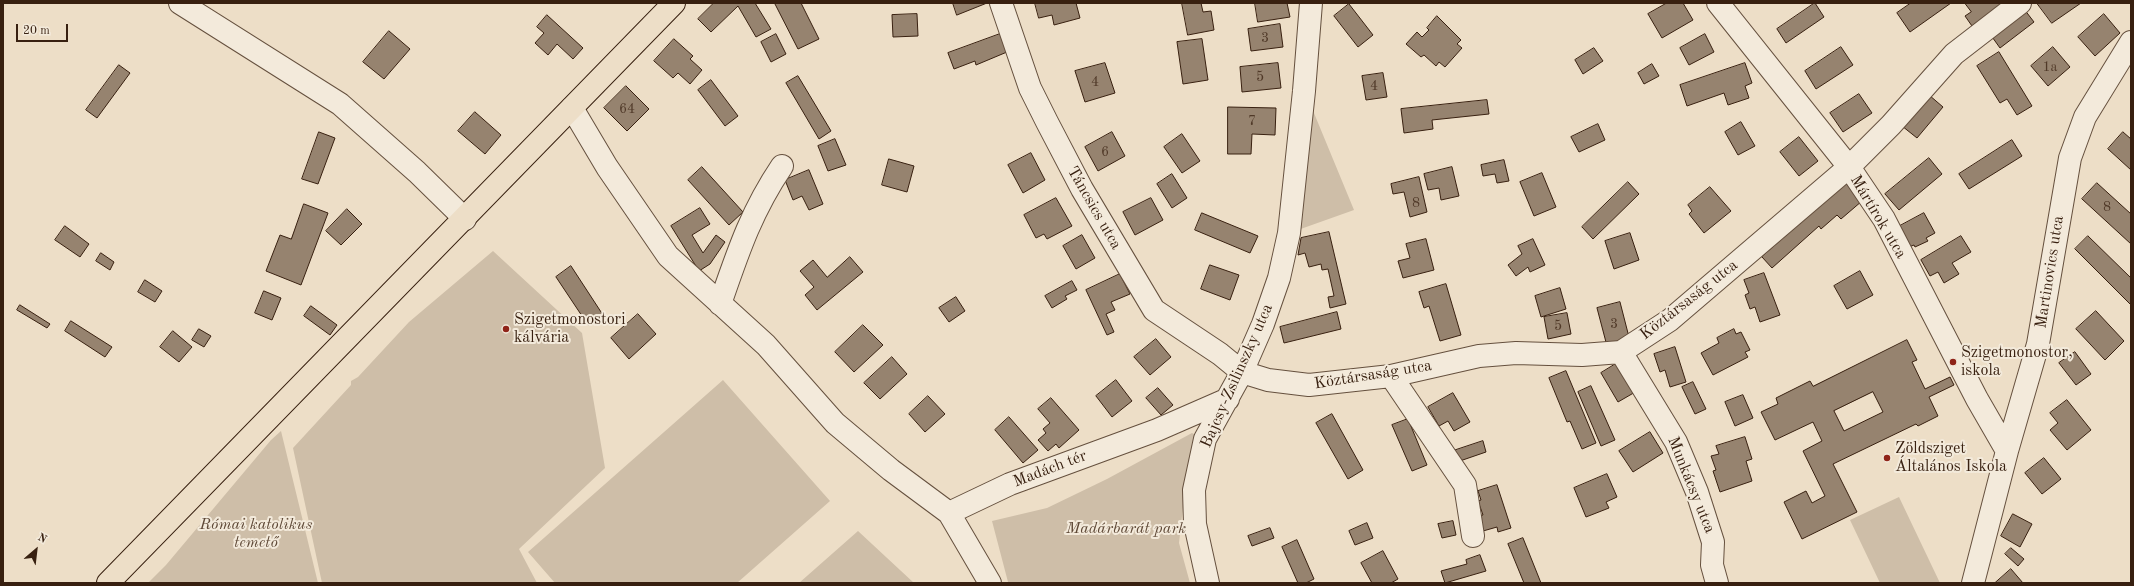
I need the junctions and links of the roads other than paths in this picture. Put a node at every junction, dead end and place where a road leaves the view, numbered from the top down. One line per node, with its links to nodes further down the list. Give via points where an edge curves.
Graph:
1 (180, 3): 11 (street, via 340,104 417,172)
2 (674, 3): 8 (main road)
3 (1001, 3): 14 (street, Táncsics utca, via 1030,88 1082,189 1154,310 1220,354)
4 (1311, 3): 14 (street, Bajcsy-Zsilinszky utca, via 1289,233 1279,278 1264,324)
5 (1718, 3): 10 (street, Mártírok utca)
6 (2020, 3): 10 (street, Köztársaság utca, via 1954,54 1891,125)
7 (2131, 42): 17 (street, Martinovics utca, via 2085,117 2070,158 2038,344)
8 (572, 108): 11 (main road); 12 (street, via 607,167 668,256)
9 (782, 166): 12 (street, via 764,194 744,234)
10 (1849, 167): 13 (street, Köztársaság utca, via 1670,320); 17 (street, Mártírok utca, via 1884,219 1977,399)
11 (465, 219): 20 (main road)
12 (720, 304): 18 (street, via 766,345 835,423 891,470)
13 (1622, 352): 15 (street, Köztársaság utca, via 1582,355 1508,353 1479,356); 23 (street, Munkácsy utca, via 1676,442 1697,492 1713,542 1712,565)
14 (1242, 372): 15 (street, Köztársaság utca, via 1268,380 1309,386); 16 (street, Bajcsy-Zsilinszky utca)
15 (1391, 376): 19 (street, via 1465,485)
16 (1228, 399): 18 (street, Madách tér, via 1157,430 1010,484); 22 (street, Bajcsy-Zsilinszky utca, via 1205,439 1194,490 1195,524)
17 (2007, 451): 24 (street, Martinovics utca)
18 (949, 513): 21 (street)
19 (1473, 536)
20 (108, 583)
21 (990, 583)
22 (1208, 583)
23 (1717, 583)
24 (1973, 583)

